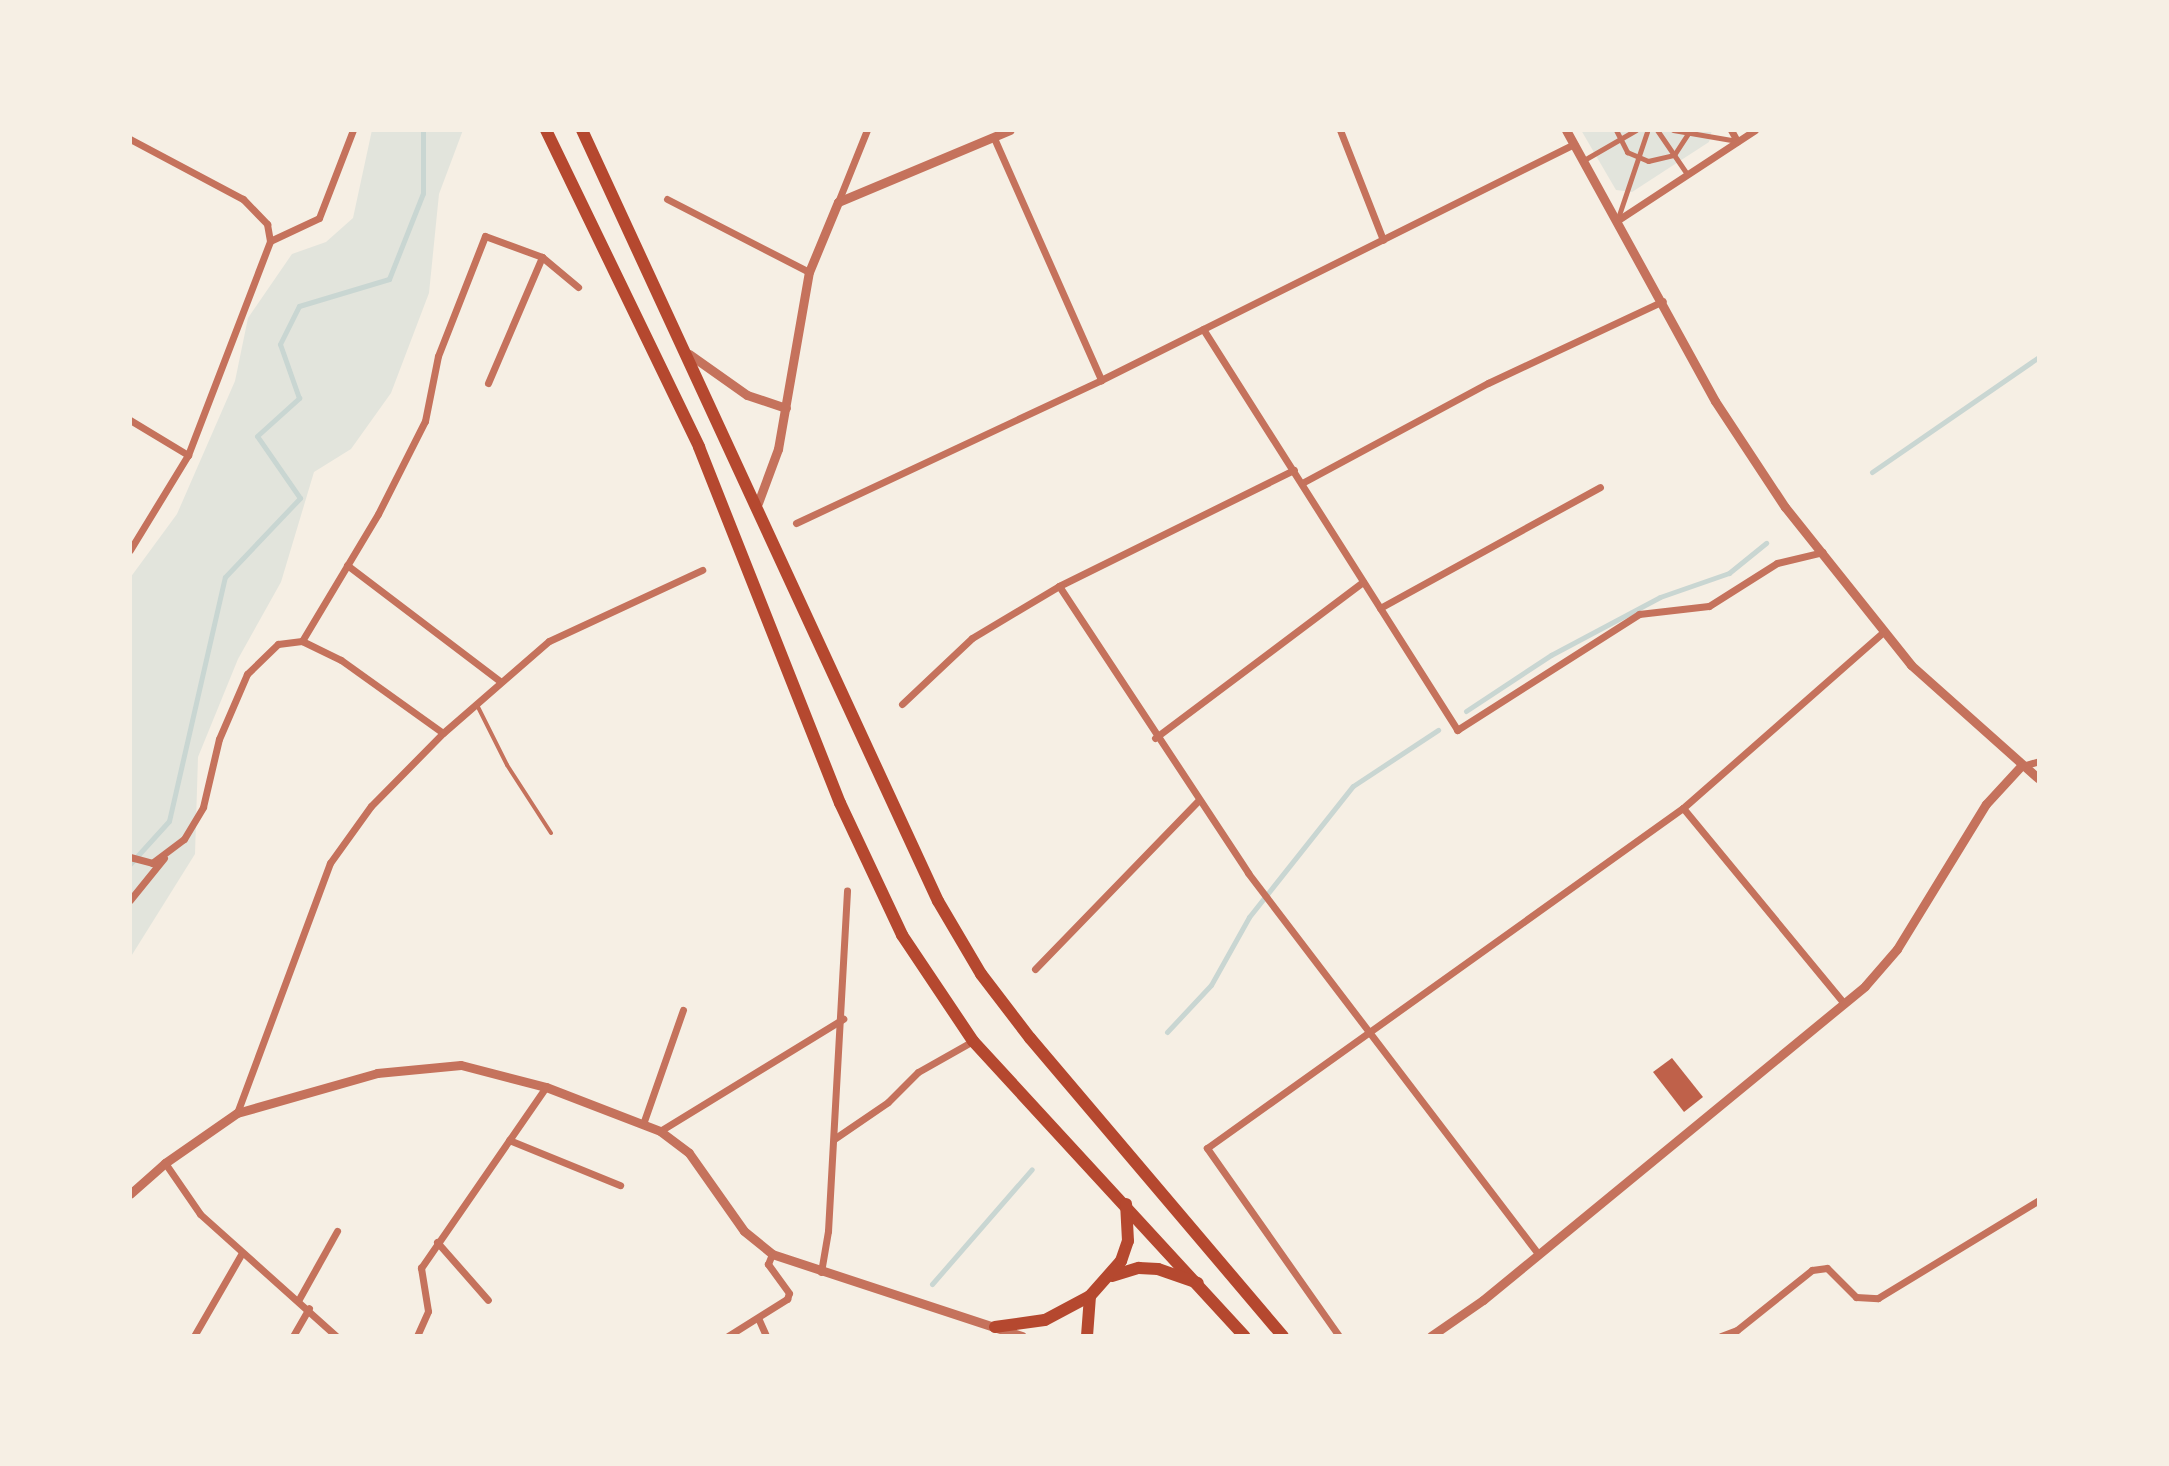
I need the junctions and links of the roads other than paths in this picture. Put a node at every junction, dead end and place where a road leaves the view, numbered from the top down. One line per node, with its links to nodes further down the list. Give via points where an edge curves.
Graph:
1 (353, 130): 29 (street, via 319,218)
2 (546, 130): 75 (highway, via 705,461 867,866 925,973)
3 (582, 130): 35 (highway)
4 (867, 130): 26 (street)
5 (1010, 130): 16 (street)
6 (1340, 130): 28 (street)
7 (1566, 130): 20 (street)
8 (1616, 130): 18 (street)
9 (1636, 130): 18 (street)
10 (1657, 130): 14 (street); 21 (street)
11 (1673, 130): 15 (street)
12 (1731, 130): 19 (street)
13 (1755, 130): 19 (street)
14 (1646, 131): 22 (street)
15 (1690, 132): 19 (street); 21 (street)
16 (994, 138): 26 (street); 36 (street)
17 (130, 139): 29 (street, via 243,199 267,224)
18 (1619, 140): 22 (street); 23 (street)
19 (1737, 141): 24 (street)
20 (1574, 144): 23 (street); 28 (street)
21 (1674, 155): 22 (street); 24 (street)
22 (1640, 159): 27 (street)
23 (1583, 161): 27 (street)
24 (1687, 174): 27 (street)
25 (667, 199): 31 (street)
26 (838, 202): 31 (street)
27 (1618, 220): 33 (street)
28 (1383, 240): 34 (street)
29 (270, 241): 40 (street)
30 (542, 257): 32 (street); 37 (street); 48 (street, via 485,236 438,356 425,421)
31 (809, 272): 38 (street)
32 (578, 287)
33 (1663, 301): 42 (street, via 1488,383); 47 (street, via 1715,401 1785,507)
34 (1203, 329): 36 (street); 41 (street)
35 (689, 354): 38 (street, via 747,395); 44 (highway)
36 (1101, 380): 45 (street)
37 (488, 383)
38 (786, 408): 44 (street, via 772,474)
39 (130, 420): 40 (street)
40 (188, 455): 46 (street)
41 (1294, 470): 42 (street); 51 (street)
42 (1302, 483): 50 (street)
43 (1600, 487): 52 (street)
44 (758, 503): 110 (highway, via 938,901 981,974)
45 (796, 523)
46 (130, 550)
47 (1823, 552): 52 (street, via 1777,563 1709,606 1639,614 1457,730); 53 (street)
48 (347, 565): 54 (street); 55 (street)
49 (702, 570): 55 (street, via 549,641)
50 (1363, 582): 52 (street); 59 (street)
51 (1059, 586): 57 (street, via 972,638); 59 (street)
52 (1380, 608)
53 (1883, 632): 61 (street, via 1944,699); 64 (street)
54 (302, 641): 58 (street, via 341,660); 66 (street, via 269,649 247,674 219,739 203,807)
55 (501, 682): 56 (street)
56 (476, 703): 58 (street); 65 (lane, via 507,765)
57 (902, 704)
58 (443, 733): 77 (street, via 371,806 330,863)
59 (1155, 738): 63 (street)
60 (2039, 761): 61 (street)
61 (2021, 766): 62 (street); 71 (street, via 1976,818 1897,949)
62 (2039, 779)
63 (1198, 801): 70 (street); 74 (street)
64 (1683, 808): 71 (street); 74 (street)
65 (551, 833)
66 (166, 856): 67 (street, via 152,863); 69 (street)
67 (130, 857)
68 (847, 891): 73 (street)
69 (130, 900)
70 (1035, 969)
71 (1844, 1003): 89 (street)
72 (683, 1010): 78 (street)
73 (843, 1019): 79 (street); 80 (street)
74 (1370, 1031): 89 (street); 111 (street, via 1207,1148)
75 (973, 1041): 80 (street, via 918,1072 888,1102); 86 (highway)
76 (546, 1087): 77 (street, via 461,1065 437,1065 365,1076); 78 (street); 81 (street)
77 (237, 1113): 82 (street)
78 (643, 1124): 79 (street)
79 (660, 1131): 91 (street, via 689,1153 744,1231)
80 (834, 1139): 92 (street)
81 (509, 1140): 83 (street); 88 (street)
82 (165, 1163): 84 (street); 90 (street, via 200,1214)
83 (620, 1185)
84 (130, 1194)
85 (2039, 1200): 113 (street, via 1878,1298 1856,1297 1827,1268 1812,1270 1737,1330)
86 (1125, 1201): 93 (highway, via 1128,1241); 94 (highway)
87 (337, 1231): 96 (street)
88 (437, 1242): 97 (street); 104 (street, via 420,1274 428,1311)
89 (1537, 1252): 112 (street)
90 (242, 1253): 96 (street); 101 (street)
91 (772, 1254): 92 (street); 99 (street, via 770,1269 789,1293)
92 (820, 1274): 100 (street)
93 (1109, 1277): 94 (highway, via 1139,1268); 95 (highway)
94 (1199, 1283): 109 (highway)
95 (1090, 1296): 100 (highway, via 1045,1320); 108 (highway)
96 (299, 1299): 98 (street)
97 (488, 1300)
98 (309, 1308): 102 (street); 103 (street)
99 (759, 1320): 105 (street); 106 (street)
100 (995, 1327): 107 (street)
101 (194, 1336)
102 (293, 1336)
103 (336, 1336)
104 (417, 1336)
105 (728, 1336)
106 (766, 1336)
107 (1022, 1336)
108 (1087, 1336)
109 (1244, 1336)
110 (1283, 1336)
111 (1339, 1336)
112 (1431, 1336)
113 (1721, 1336)

